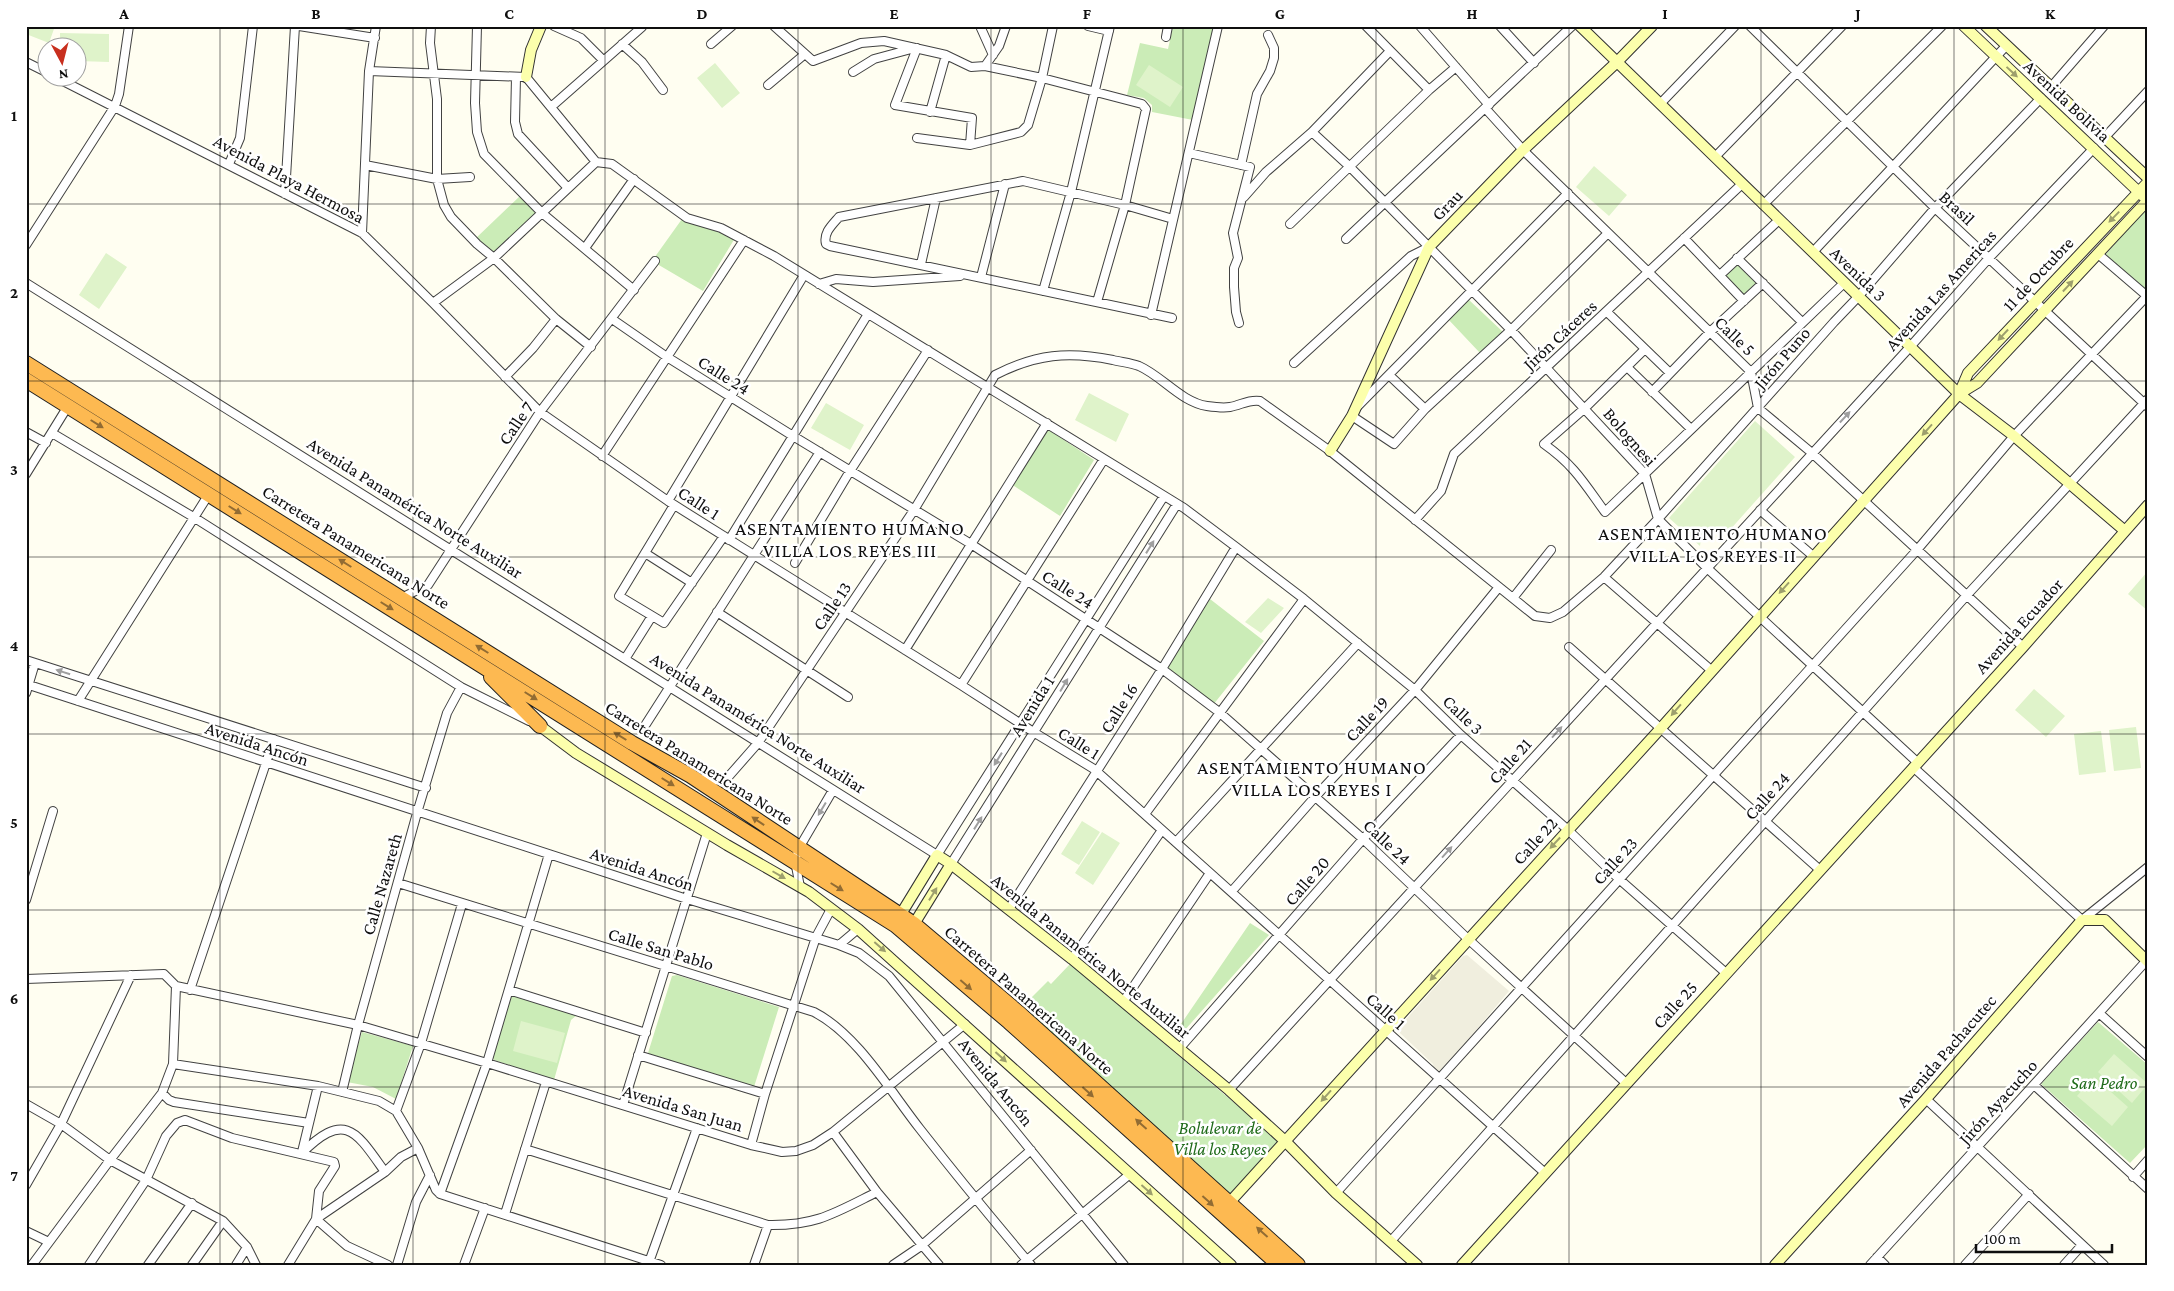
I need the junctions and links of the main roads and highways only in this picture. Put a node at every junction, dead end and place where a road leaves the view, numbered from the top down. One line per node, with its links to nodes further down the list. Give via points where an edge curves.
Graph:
1 (26, 363): 5 (highway, Carretera Panamericana Norte, one-way to 1, via 691,776 632,743)
2 (26, 380): 3 (highway, Carretera Panamericana Norte, one-way to 3)
3 (474, 660): 4 (highway); 5 (highway, Carretera Panamericana Norte, one-way to 5)
4 (540, 726)
5 (797, 854): 6 (highway, Carretera Panamericana Norte, one-way to 6, via 907,934); 7 (highway, Carretera Panamericana Norte, one-way to 5, via 1018,1012 914,924)
6 (1279, 1265)
7 (1298, 1265)

